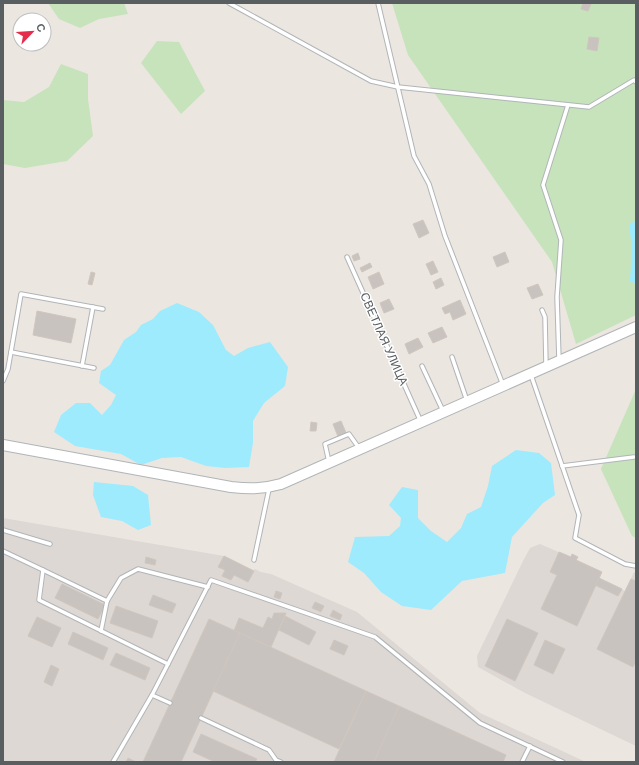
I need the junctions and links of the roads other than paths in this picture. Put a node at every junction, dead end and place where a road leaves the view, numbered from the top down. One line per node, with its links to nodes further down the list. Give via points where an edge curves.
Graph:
1 (229, 3): 4 (lane, via 371,80)
2 (378, 3): 4 (lane)
3 (635, 80): 5 (lane, via 589,107)
4 (398, 87): 5 (lane); 20 (lane, via 414,156 430,184 445,236)
5 (568, 105): 13 (lane, via 543,185 561,240 557,297)
6 (347, 257): 23 (lane, СВЕТЛАЯ УЛИЦА)
7 (93, 307): 8 (lane); 11 (lane, via 21,294); 14 (lane)
8 (103, 309)
9 (542, 310): 16 (lane, via 545,317)
10 (636, 327): 13 (main road)
11 (10, 352): 14 (lane); 19 (lane, via 8,369)
12 (452, 357): 21 (lane)
13 (559, 361): 16 (main road)
14 (82, 366): 17 (lane)
15 (422, 366): 22 (lane)
16 (546, 367): 18 (main road)
17 (94, 368)
18 (531, 374): 20 (main road); 28 (lane)
19 (3, 381)
20 (503, 386): 21 (main road)
21 (467, 402): 22 (main road)
22 (444, 412): 23 (main road)
23 (421, 422): 25 (main road)
24 (3, 445): 29 (main road, via 231,487)
25 (360, 449): 27 (main road); 27 (lane, via 350,434 325,444)
26 (634, 457): 28 (lane)
27 (329, 462): 29 (main road)
28 (562, 466): 34 (lane, via 579,515 575,538 625,564)
29 (270, 487): 33 (lane)
30 (3, 530): 31 (lane)
31 (50, 544)
32 (3, 551): 35 (lane)
33 (254, 560)
34 (636, 566)
35 (43, 570): 37 (lane); 38 (lane, via 38,600)
36 (208, 586): 37 (lane, via 138,569 121,578); 39 (lane); 43 (lane, via 211,580 376,637 480,723)
37 (107, 601): 38 (lane)
38 (101, 631): 39 (lane)
39 (168, 664): 40 (lane)
40 (152, 695): 41 (lane); 44 (lane)
41 (170, 703)
42 (201, 718): 45 (lane, via 269,750 276,760)
43 (530, 746): 46 (lane); 47 (lane)
44 (113, 762)
45 (281, 762)
46 (522, 762)
47 (563, 762)

